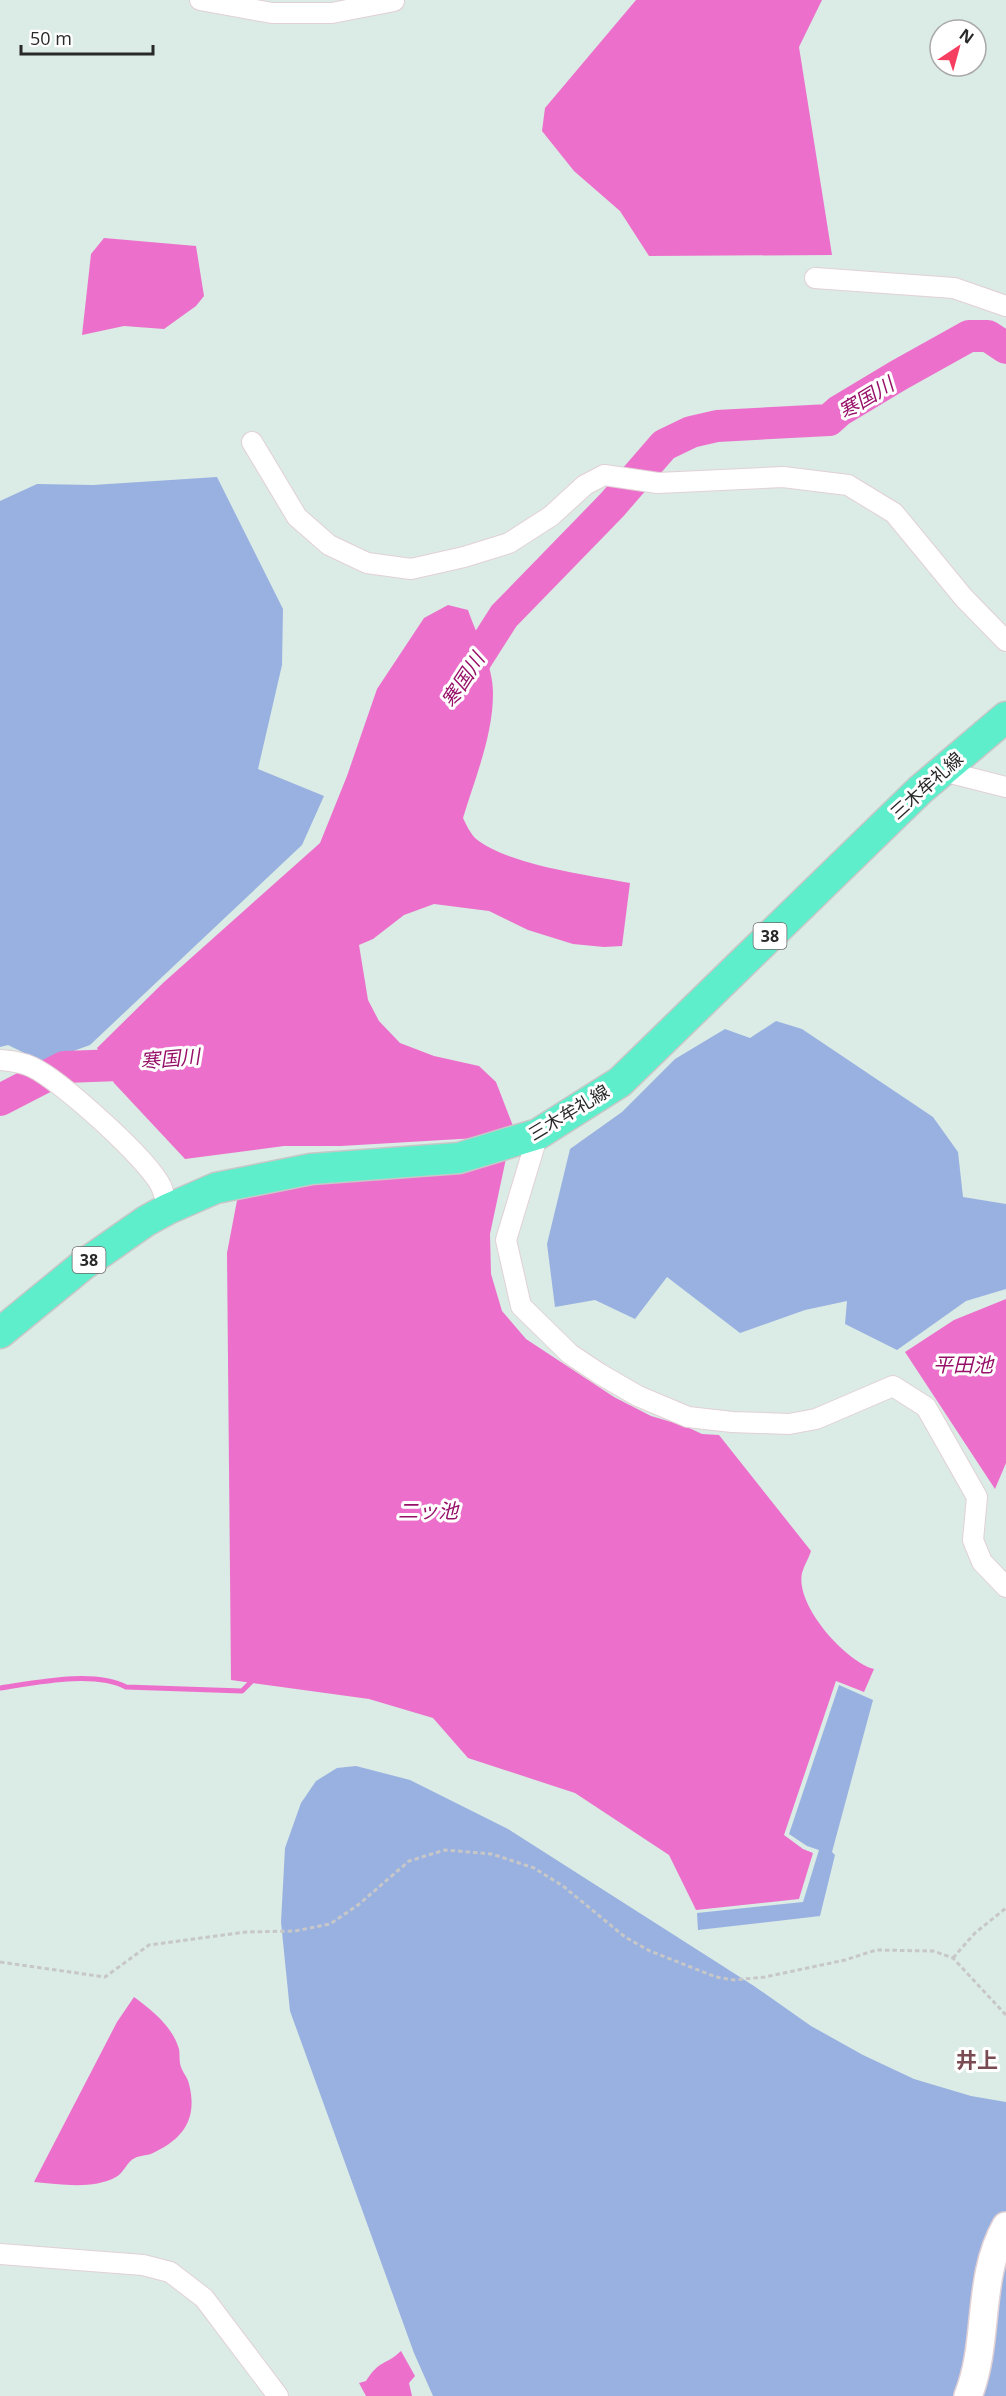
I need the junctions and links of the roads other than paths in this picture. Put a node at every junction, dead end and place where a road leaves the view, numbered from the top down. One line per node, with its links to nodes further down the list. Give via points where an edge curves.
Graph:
1 (200, 0): 2 (street, via 272,13 332,13)
2 (394, 2)
3 (815, 278): 4 (street, via 954,288)
4 (1006, 306)
5 (252, 442): 6 (street, via 297,517 329,545 367,563 411,569 509,543 604,475 658,483 783,477 848,485 894,513 964,598)
6 (1006, 641)
7 (1006, 717): 8 (main road, 三木牟礼線 / 38)
8 (943, 771): 9 (street); 11 (main road, 三木牟礼線 / 38, via 620,1082)
9 (1006, 787)
10 (0, 1060): 12 (street, via 33,1067 84,1106 151,1172)
11 (531, 1137): 12 (main road, 三木牟礼線 / 38, via 459,1158 311,1169 271,1176 216,1188); 14 (street, via 506,1240 521,1306 570,1354 638,1396 678,1413 732,1422 789,1424 816,1419 893,1386 926,1407 977,1497 973,1540 982,1563)
12 (178, 1205): 13 (main road, 三木牟礼線 / 38, via 83,1265)
13 (0, 1333)
14 (1006, 1587)
15 (1006, 2226): 18 (street, via 988,2271 977,2368)
16 (0, 2254): 17 (street, via 144,2265 170,2272 204,2298)
17 (278, 2396)
18 (968, 2396)

